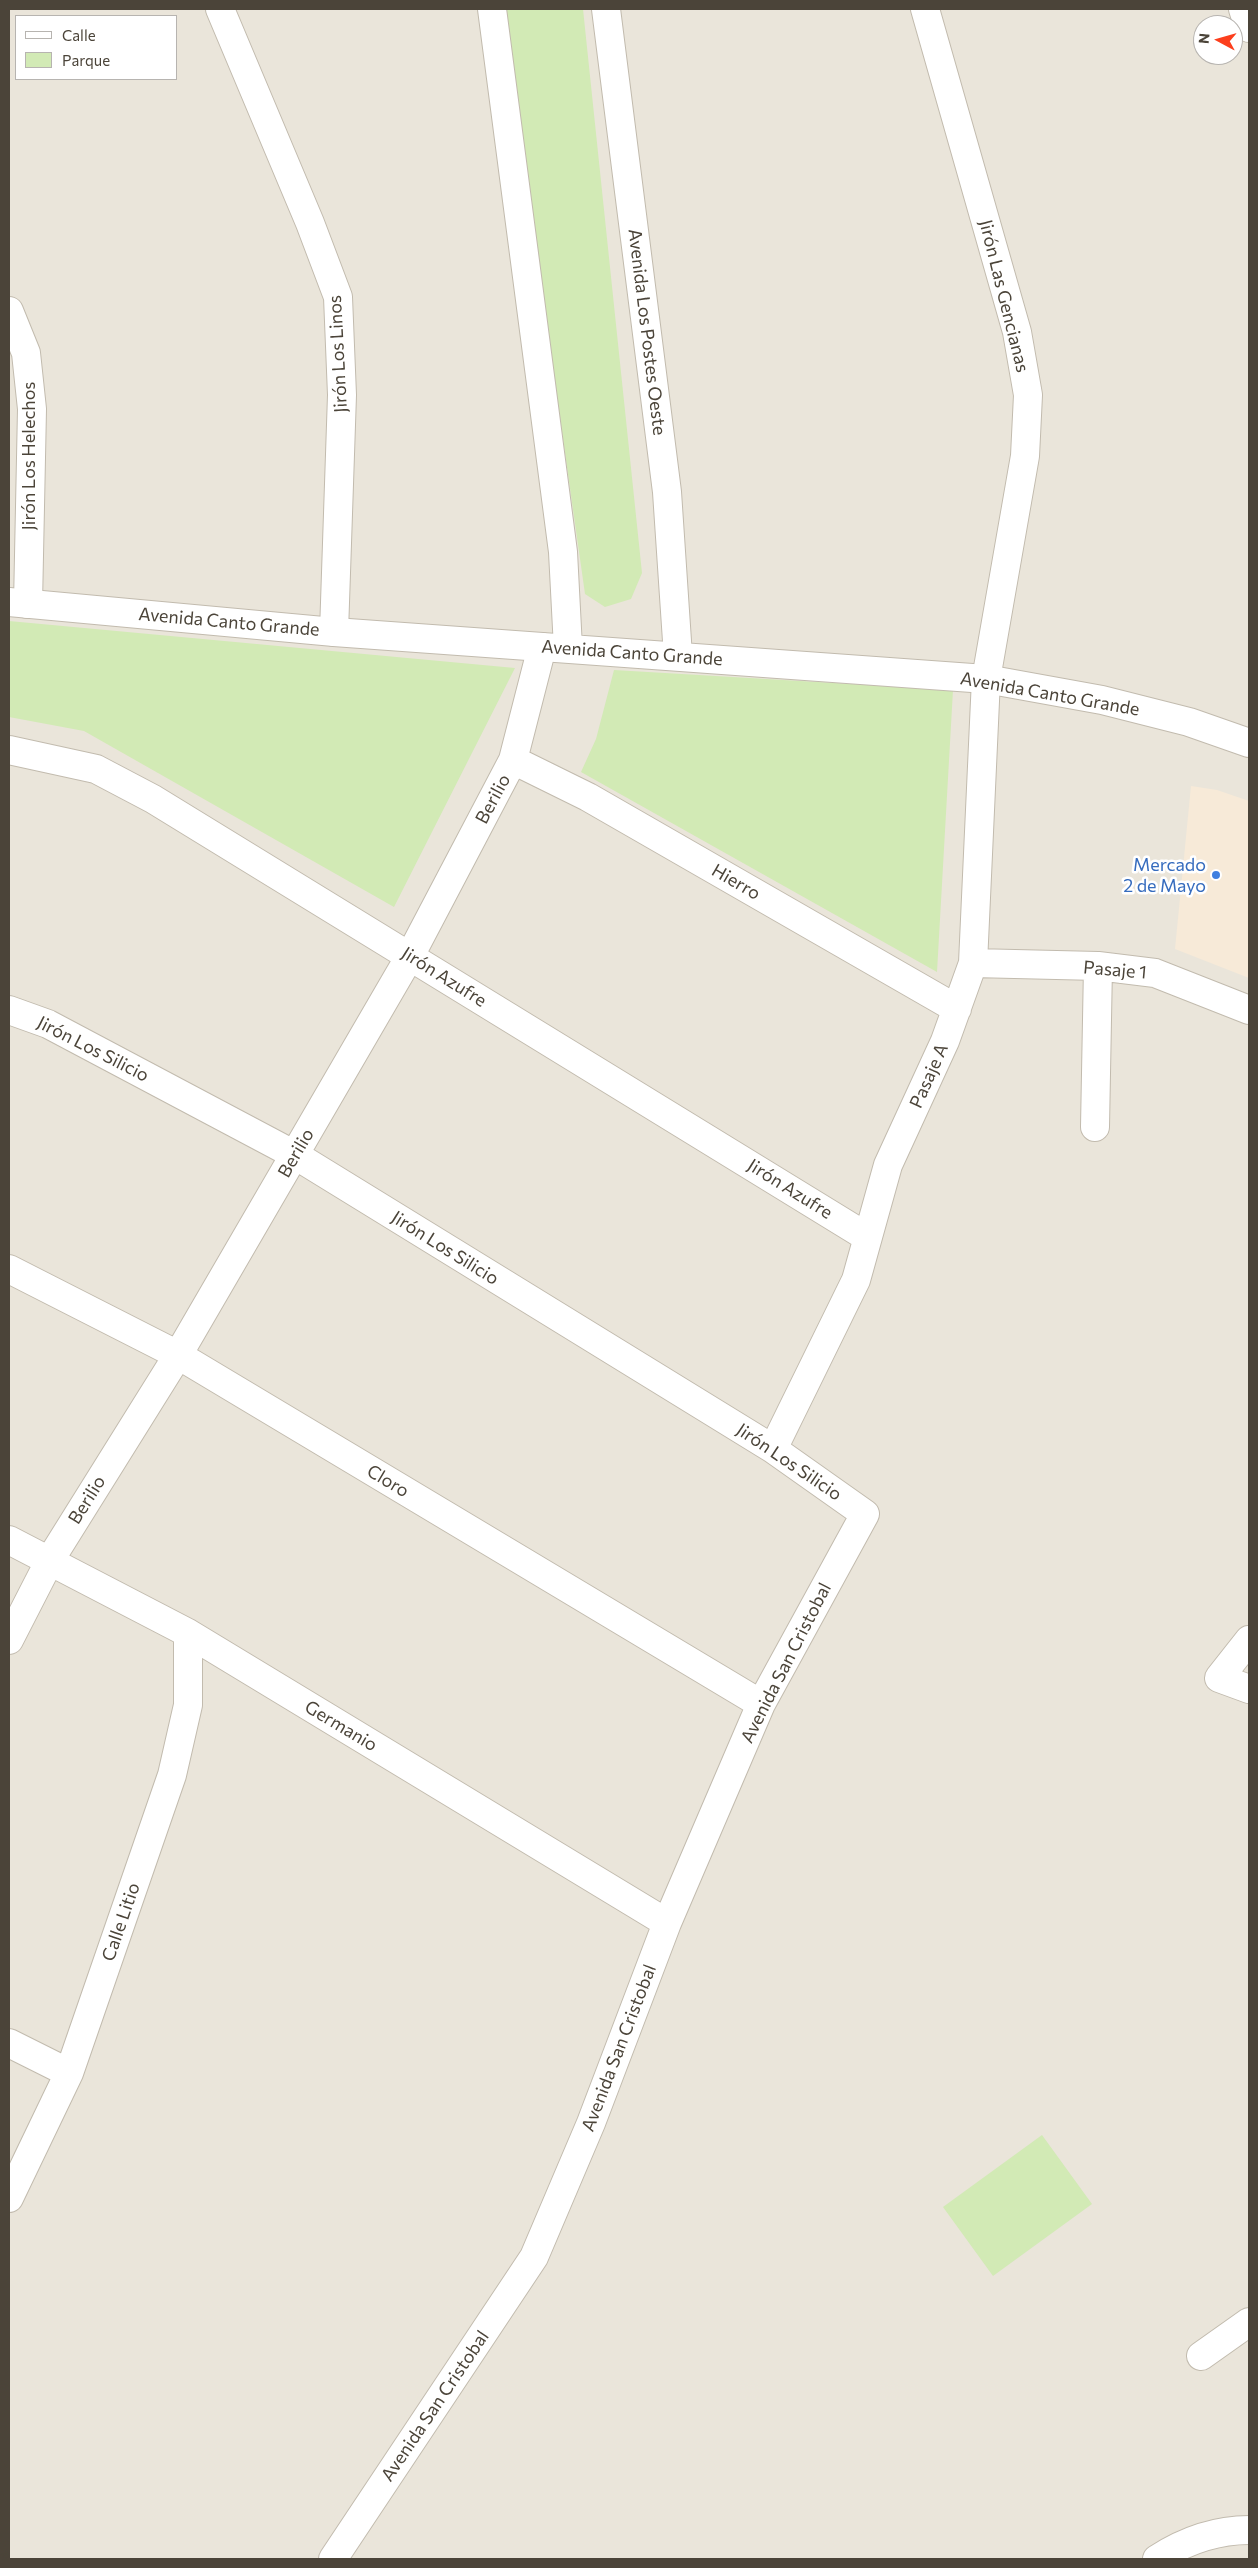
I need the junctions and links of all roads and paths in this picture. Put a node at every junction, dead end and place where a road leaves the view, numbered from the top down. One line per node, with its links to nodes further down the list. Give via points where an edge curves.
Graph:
1 (220, 9): 9 (street, Jirón Los Linos, via 338,297 342,395)
2 (492, 9): 10 (street, via 563,552)
3 (606, 9): 11 (street, Avenida Los Postes Oeste, via 667,492)
4 (925, 9): 12 (street, Jirón Las Gencianas, via 1017,332 1028,396 1025,456)
5 (1243, 9): 6 (street)
6 (1249, 28)
7 (9, 311): 8 (street, Jirón Los Helechos, via 26,353 32,409)
8 (18, 603): 9 (street, Avenida Canto Grande)
9 (334, 632): 10 (street, Avenida Canto Grande)
10 (555, 647): 11 (street, Avenida Canto Grande); 15 (street, Berilio)
11 (678, 656): 12 (street, Avenida Canto Grande)
12 (986, 679): 13 (street, Avenida Canto Grande, via 1102,700 1190,722); 17 (street, Pasaje A)
13 (1249, 742)
14 (9, 750): 16 (street, Jirón Azufre, via 96,768 153,799)
15 (513, 760): 16 (street, Berilio); 19 (street, Hierro, via 588,796)
16 (410, 956): 23 (street, Berilio); 24 (street, Jirón Azufre)
17 (973, 963): 18 (street, Pasaje 1); 19 (street, Pasaje A)
18 (1098, 966): 21 (street, Pasaje 1, via 1155,973); 22 (street)
19 (957, 1008): 24 (street, Pasaje A, via 888,1165)
20 (9, 1010): 23 (street, Jirón Los Silicio, via 48,1024)
21 (1249, 1010)
22 (1095, 1127)
23 (295, 1155): 26 (street, Berilio); 27 (street, Jirón Los Silicio)
24 (867, 1237): 27 (street, Pasaje A, via 856,1280)
25 (9, 1269): 26 (street, Cloro)
26 (178, 1355): 30 (street, Berilio); 35 (street, Cloro)
27 (773, 1449): 28 (street, Jirón Los Silicio)
28 (866, 1514): 35 (street, Avenida San Cristobal)
29 (9, 1540): 30 (street, Germanio)
30 (50, 1560): 31 (street, Germanio); 32 (street, Berilio)
31 (188, 1633): 36 (street, Germanio); 38 (street, Calle Litio, via 188,1705 172,1775)
32 (9, 1640)
33 (1249, 1640): 34 (street, via 1220,1678)
34 (1249, 1689)
35 (761, 1704): 36 (street, Avenida San Cristobal)
36 (667, 1923): 43 (street, Avenida San Cristobal, via 591,2123 534,2257)
37 (9, 2043): 38 (street)
38 (69, 2073): 39 (street, Calle Litio)
39 (9, 2198)
40 (1249, 2322): 41 (street)
41 (1201, 2356)
42 (1249, 2530): 44 (street, via 1226,2530 1176,2547)
43 (333, 2559)
44 (1158, 2559)

